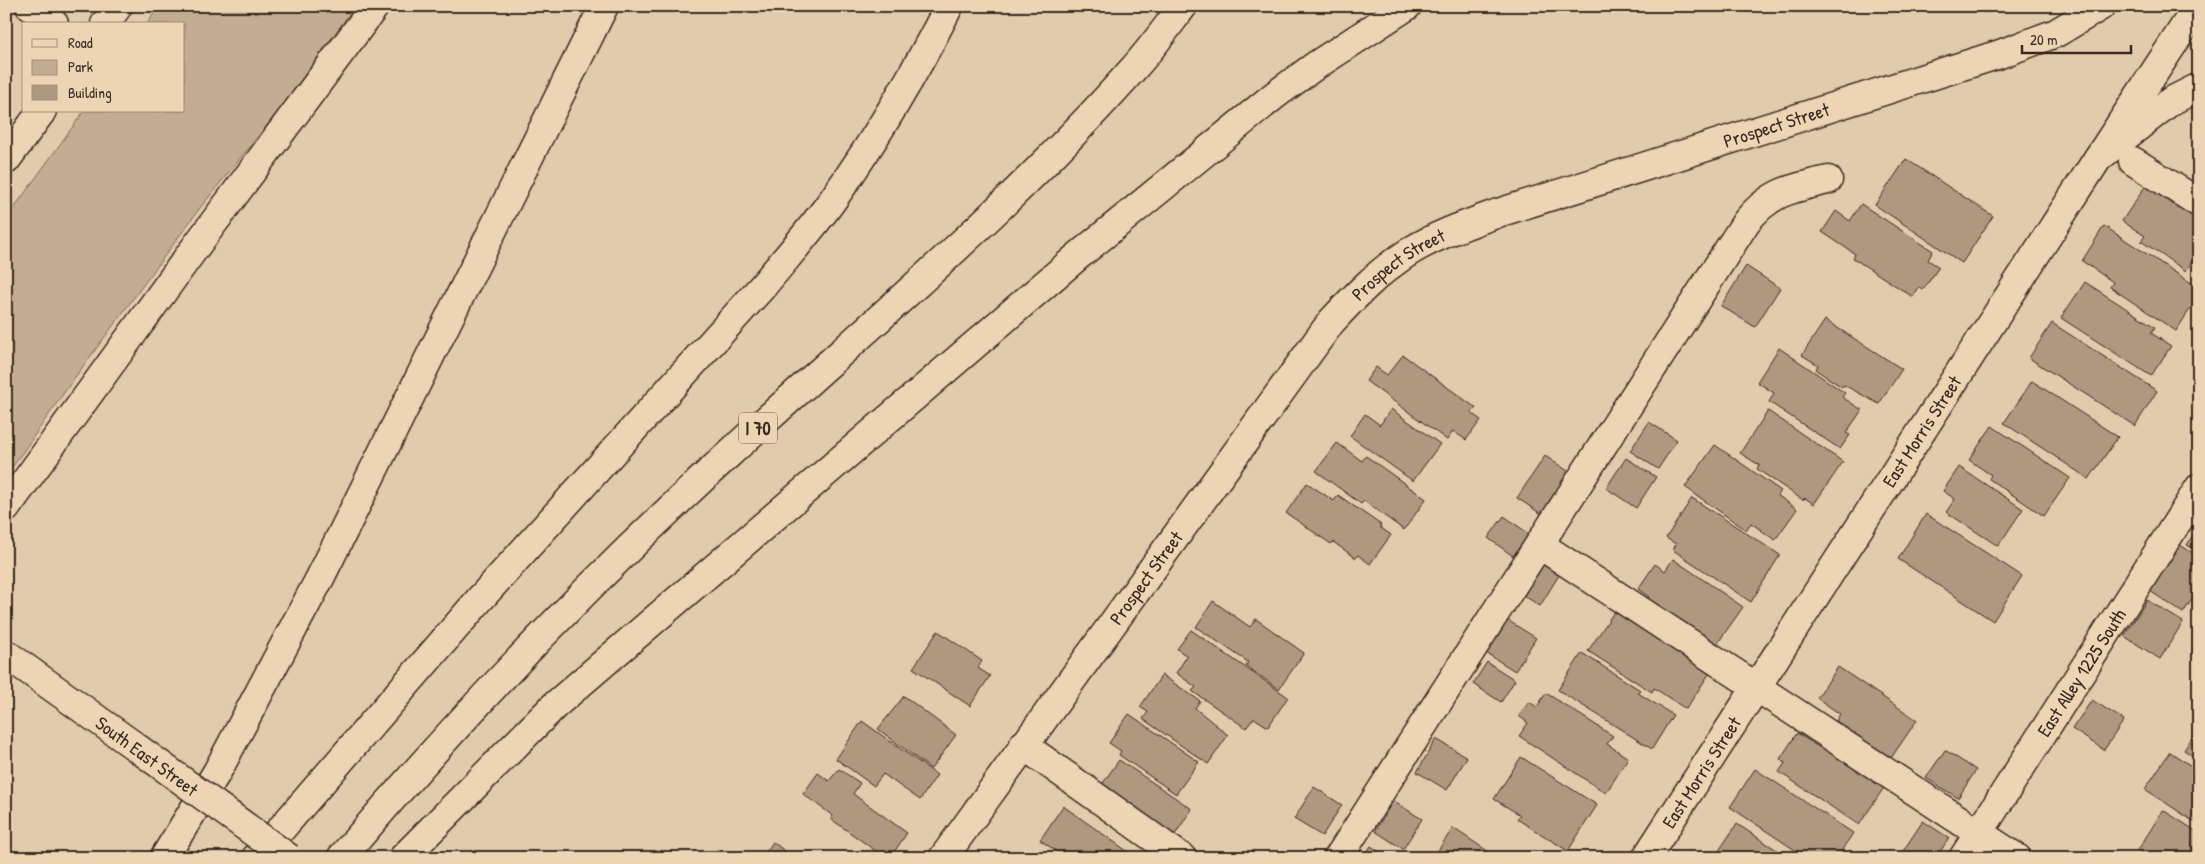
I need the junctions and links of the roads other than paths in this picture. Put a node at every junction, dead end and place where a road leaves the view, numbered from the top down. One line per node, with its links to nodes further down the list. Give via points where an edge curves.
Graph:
1 (30, 6): 10 (main road)
2 (118, 6): 11 (main road)
3 (375, 6): 20 (main road)
4 (604, 6): 26 (main road, via 320,578 217,772)
5 (949, 6): 27 (main road, via 914,74 877,134 833,200 787,257 480,599)
6 (1183, 6): 29 (main road, I 70, via 1136,66 1068,141 712,470 541,635)
7 (1407, 6): 30 (main road, via 1275,95 1078,256 554,706)
8 (2101, 6): 24 (main road, Prospect Street, via 2056,33 2000,54 1498,213 1410,251 1372,279 1331,322)
9 (2198, 6): 14 (main road, East Morris Street)
10 (51, 22)
11 (106, 22)
12 (2199, 87): 14 (main road, via 2171,101)
13 (41, 112): 15 (main road)
14 (2098, 158): 23 (main road, East Morris Street)
15 (6, 160)
16 (2133, 161): 18 (main road)
17 (1828, 180): 21 (main road, via 1782,191 1759,207 1746,222)
18 (2199, 203)
19 (2199, 488): 25 (main road, East Alley 1225 South)
20 (6, 508)
21 (1540, 545): 23 (main road); 33 (main road)
22 (6, 654): 28 (main road, South East Street, bridge)
23 (1756, 687): 25 (main road); 34 (main road, East Morris Street)
24 (1023, 745): 31 (main road, Prospect Street); 32 (main road)
25 (1979, 833): 35 (main road, East Alley 1225 South); 36 (main road)
26 (164, 858)
27 (256, 858)
28 (289, 858)
29 (341, 858)
30 (403, 858)
31 (943, 858)
32 (1182, 858)
33 (1338, 858)
34 (1646, 858)
35 (1963, 858)
36 (2017, 858)

